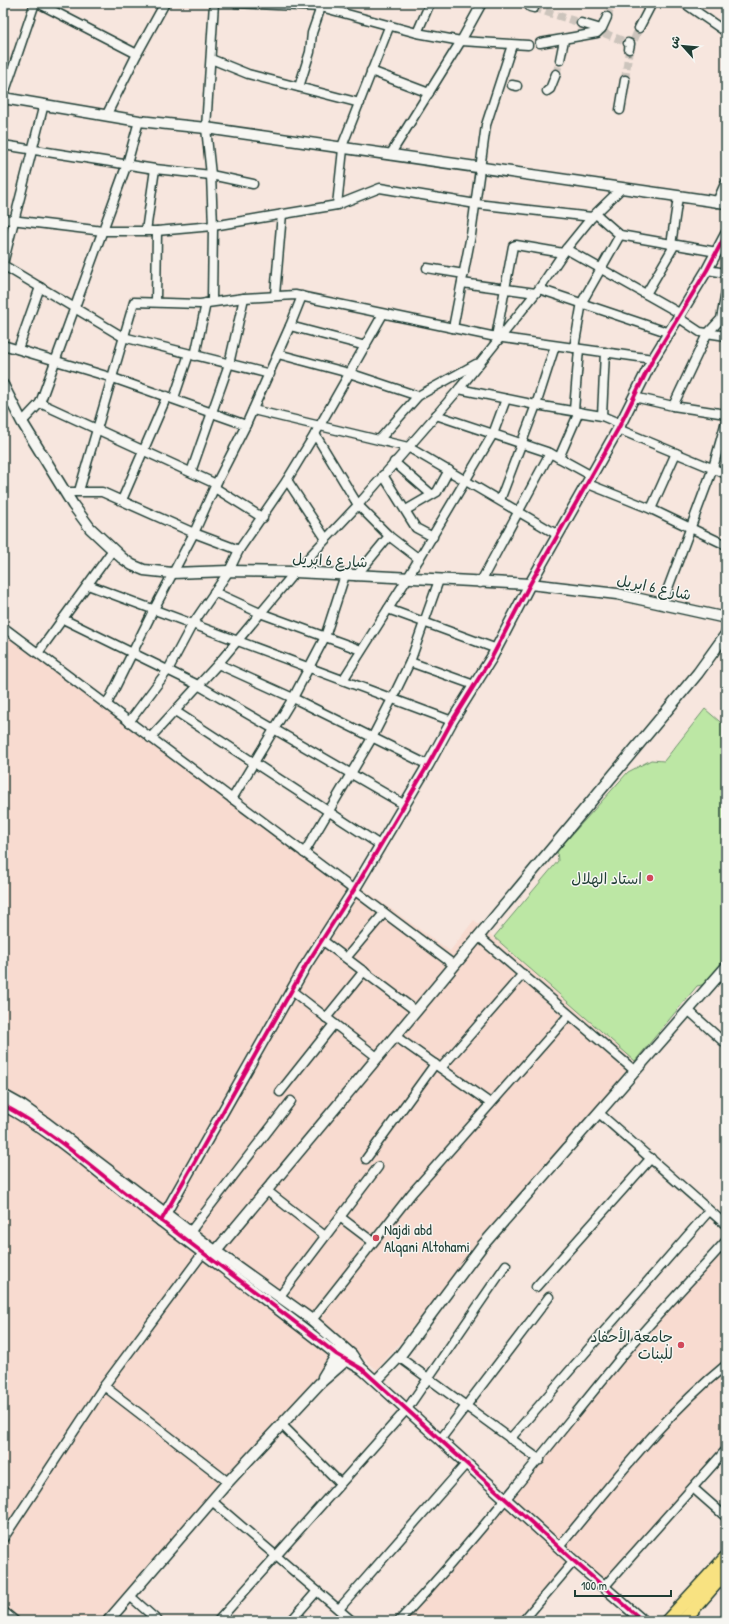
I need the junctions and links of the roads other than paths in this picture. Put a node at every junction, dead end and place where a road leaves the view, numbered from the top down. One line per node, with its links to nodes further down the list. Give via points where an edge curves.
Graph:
1 (35, 3): 32 (street)
2 (38, 3): 23 (street)
3 (165, 3): 23 (street)
4 (214, 3): 24 (street)
5 (235, 3): 10 (street)
6 (430, 3): 17 (street)
7 (482, 3): 19 (street)
8 (652, 3): 14 (street)
9 (684, 3): 16 (street)
10 (324, 6): 13 (street); 29 (street, via 312,33 310,52)
11 (607, 17): 15 (street)
12 (581, 23): 15 (street)
13 (389, 28): 17 (street); 26 (street)
14 (639, 28)
15 (602, 31): 18 (street)
16 (726, 32)
17 (417, 34): 19 (street)
18 (564, 40): 20 (street); 25 (street)
19 (461, 41): 21 (street); 31 (street)
20 (540, 43)
21 (512, 45): 22 (street); 44 (street, via 502,83 486,125)
22 (528, 45)
23 (137, 54): 36 (street)
24 (211, 59): 29 (street, via 248,74); 38 (street)
25 (560, 60)
26 (371, 71): 31 (street); 33 (street)
27 (556, 74): 30 (street)
28 (625, 80): 35 (street)
29 (299, 87): 33 (street)
30 (547, 91)
31 (429, 93): 42 (street)
32 (3, 98): 34 (street)
33 (360, 103): 40 (street)
34 (44, 104): 36 (street); 41 (street)
35 (620, 110)
36 (107, 114): 37 (street)
37 (139, 121): 38 (street); 43 (street)
38 (206, 128): 40 (street); 46 (street)
39 (3, 145): 41 (street)
40 (342, 149): 42 (street); 53 (street)
41 (33, 150): 43 (street); 57 (street)
42 (390, 155): 44 (street)
43 (127, 164): 45 (street); 59 (street)
44 (481, 167): 49 (street); 52 (street)
45 (156, 169): 46 (street); 60 (street)
46 (211, 175): 47 (street); 58 (street)
47 (253, 184)
48 (726, 184): 51 (street)
49 (622, 188): 50 (street); 55 (street)
50 (678, 196): 51 (street); 64 (street)
51 (722, 203)
52 (476, 204): 53 (street, via 380,188); 55 (street); 72 (street)
53 (337, 205): 54 (street)
54 (282, 214): 58 (street); 78 (street)
55 (594, 215): 63 (street); 65 (street)
56 (3, 219): 57 (street)
57 (14, 220): 59 (street); 67 (street)
58 (213, 226): 61 (street); 82 (street)
59 (103, 231): 60 (street); 84 (street)
60 (146, 231): 61 (street)
61 (157, 231): 81 (street)
62 (726, 234): 66 (street)
63 (620, 235): 64 (street); 69 (street)
64 (673, 246): 66 (street); 77 (street)
65 (564, 251): 69 (street); 74 (street, via 514,245); 75 (street)
66 (717, 252): 70 (street)
67 (3, 265): 73 (street)
68 (427, 268): 72 (street)
69 (600, 268): 77 (street); 83 (street)
70 (707, 270): 71 (street); 86 (street)
71 (726, 273)
72 (463, 278): 74 (street); 88 (street)
73 (40, 287): 84 (street); 97 (street)
74 (505, 289): 75 (street); 91 (street)
75 (538, 291): 83 (street); 91 (street)
76 (726, 292): 90 (street, via 721,319)
77 (646, 294): 86 (street)
78 (275, 295): 79 (street); 80 (street)
79 (302, 296): 85 (street); 87 (street)
80 (244, 298): 82 (street); 105 (street)
81 (156, 301): 82 (street); 93 (street, via 132,302)
82 (209, 302): 101 (street)
83 (582, 302): 89 (street); 98 (street)
84 (74, 309): 93 (street); 104 (street)
85 (383, 314): 88 (street); 95 (street)
86 (680, 316): 89 (street); 90 (street, via 700,332)
87 (290, 326): 95 (street); 100 (street)
88 (453, 328): 91 (street)
89 (670, 333): 103 (street)
90 (707, 334): 92 (street); 119 (street)
91 (499, 336): 96 (street); 102 (street)
92 (726, 336)
93 (123, 337): 101 (street); 108 (street)
94 (3, 345): 97 (street)
95 (366, 346): 106 (street)
96 (555, 346): 98 (street); 118 (street)
97 (18, 349): 104 (street)
98 (577, 349): 99 (street); 121 (street)
99 (605, 352): 103 (street); 125 (street)
100 (278, 354): 106 (street); 107 (street)
101 (192, 355): 105 (street); 113 (street)
102 (485, 358): 110 (street); 112 (street)
103 (653, 359): 114 (street)
104 (56, 360): 108 (street); 116 (street)
105 (229, 364): 107 (street); 122 (street)
106 (349, 373): 112 (street); 129 (street)
107 (270, 374): 120 (street)
108 (113, 378): 113 (street); 131 (street)
109 (3, 385): 117 (street)
110 (459, 388): 115 (street); 124 (street)
111 (3, 396): 117 (street)
112 (418, 396): 135 (street)
113 (170, 397): 122 (street); 138 (street)
114 (634, 397): 119 (street); 130 (street)
115 (506, 399): 118 (street); 133 (street)
116 (40, 403): 127 (street); 131 (street)
117 (12, 405): 127 (street, شارع 6 ابريل)
118 (536, 405): 121 (street); 136 (street)
119 (672, 406): 123 (street)
120 (253, 410): 128 (street); 129 (street)
121 (576, 411): 125 (street); 141 (street)
122 (212, 412): 128 (street); 145 (street)
123 (726, 414)
124 (436, 415): 133 (street); 137 (street)
125 (602, 416): 130 (street)
126 (726, 421): 134 (street)
127 (22, 422): 153 (street, شارع 6 ابريل)
128 (246, 425): 151 (street)
129 (320, 426): 132 (street); 135 (street)
130 (620, 426): 140 (street); 150 (street)
131 (97, 430): 138 (street); 152 (street)
132 (315, 434): 148 (street); 157 (street)
133 (493, 434): 136 (street); 149 (street)
134 (724, 438): 143 (street)
135 (379, 440): 137 (street)
136 (522, 443): 139 (street); 156 (street)
137 (408, 447): 142 (street); 144 (street)
138 (145, 451): 145 (street); 155 (street)
139 (550, 453): 141 (street); 160 (street)
140 (676, 453): 143 (street); 158 (street)
141 (559, 458): 150 (street)
142 (394, 462): 147 (street); 154 (street)
143 (713, 468): 146 (street); 162 (street)
144 (449, 470): 149 (street); 154 (street, via 437,492)
145 (192, 472): 151 (street)
146 (726, 474)
147 (383, 475): 157 (street); 159 (street)
148 (287, 480): 161 (street); 167 (street)
149 (466, 480): 156 (street); 166 (street)
150 (590, 480): 158 (street); 164 (street)
151 (216, 486): 161 (street); 163 (street)
152 (78, 491): 153 (street); 155 (street, via 102,492)
153 (66, 492): 170 (street, شارع 6 ابريل, via 90,528)
154 (431, 494): 159 (street)
155 (122, 500): 163 (street)
156 (500, 500): 160 (street)
157 (358, 505): 165 (street); 167 (street)
158 (651, 508): 162 (street)
159 (406, 510): 166 (street, via 416,528)
160 (518, 511): 164 (street); 179 (street)
161 (263, 518): 169 (street)
162 (690, 528): 168 (street); 183 (street)
163 (194, 533): 169 (street); 174 (street)
164 (558, 535): 180 (street)
165 (390, 536): 171 (street); 176 (street)
166 (432, 537): 171 (street)
167 (326, 539): 173 (street)
168 (726, 545)
169 (239, 550): 172 (street)
170 (112, 551): 174 (street, شارع 6 ابريل, via 137,568); 181 (street)
171 (419, 559): 177 (street)
172 (229, 571): 173 (street, شارع 6 ابريل); 174 (street, شارع 6 ابريل); 182 (street)
173 (295, 572): 175 (street, شارع 6 ابريل); 186 (street)
174 (172, 574): 185 (street)
175 (345, 574): 176 (street, شارع 6 ابريل); 193 (street)
176 (356, 576): 177 (street, شارع 6 ابريل)
177 (407, 578): 178 (street, شارع 6 ابريل); 184 (street)
178 (439, 580): 179 (street, شارع 6 ابريل); 189 (street)
179 (480, 583): 180 (street, شارع 6 ابريل)
180 (530, 584): 183 (street, شارع 6 ابريل, via 617,594); 195 (street)
181 (88, 585): 185 (street); 188 (street)
182 (214, 592): 186 (street); 190 (street)
183 (662, 604): 187 (street, شارع 6 ابريل)
184 (388, 610): 189 (street); 196 (street)
185 (153, 611): 190 (street); 198 (street)
186 (260, 613): 193 (street); 194 (street)
187 (726, 618)
188 (63, 619): 197 (street); 198 (street)
189 (425, 622): 195 (street); 199 (street)
190 (192, 625): 194 (street); 202 (street)
191 (3, 626): 197 (street)
192 (726, 634): 225 (street, via 698,673)
193 (325, 637): 196 (street); 201 (street)
194 (236, 642): 200 (street); 201 (street)
195 (497, 649): 205 (street)
196 (360, 650): 203 (street)
197 (38, 653): 208 (street)
198 (132, 654): 202 (street); 208 (street)
199 (410, 662): 205 (street); 207 (street)
200 (218, 664): 204 (street); 206 (street)
201 (309, 669): 203 (street); 206 (street)
202 (168, 670): 204 (street); 211 (street)
203 (343, 680): 207 (street)
204 (198, 685): 209 (street); 212 (street)
205 (474, 685): 210 (street)
206 (293, 698): 212 (street); 214 (street)
207 (392, 699): 210 (street); 214 (street)
208 (107, 704): 211 (street)
209 (176, 711): 213 (street); 215 (street)
210 (452, 721): 216 (street)
211 (129, 722): 213 (street)
212 (275, 729): 215 (street); 217 (street)
213 (150, 738): 218 (street)
214 (372, 738): 216 (street); 217 (street)
215 (254, 763): 218 (street); 220 (street)
216 (428, 765): 219 (street)
217 (351, 772): 219 (street); 220 (street)
218 (232, 799): 222 (street)
219 (405, 805): 221 (street)
220 (328, 811): 221 (street); 222 (street)
221 (380, 845): 223 (street)
222 (304, 853): 223 (street)
223 (354, 890): 224 (street); 226 (street)
224 (384, 913): 227 (street); 228 (street)
225 (478, 936): 228 (street); 231 (street)
226 (322, 940): 227 (street); 232 (street)
227 (346, 958): 230 (street)
228 (454, 965): 234 (street)
229 (726, 967): 233 (street)
230 (364, 971): 234 (street); 236 (street)
231 (523, 974): 235 (street); 241 (street)
232 (292, 991): 236 (street); 255 (street)
233 (688, 1010): 239 (street); 242 (street)
234 (416, 1011): 238 (street)
235 (569, 1015): 242 (street); 246 (street)
236 (326, 1018): 237 (street)
237 (334, 1024): 240 (street); 243 (street)
238 (395, 1036): 240 (street); 241 (street)
239 (726, 1044)
240 (377, 1057): 253 (street)
241 (438, 1066): 246 (street); 250 (street)
242 (635, 1071): 248 (street)
243 (280, 1092)
244 (3, 1095): 249 (street, via 20,1105)
245 (291, 1101): 258 (street)
246 (490, 1103): 261 (street)
247 (3, 1105): 249 (street)
248 (599, 1113): 251 (street); 270 (street, via 482,1246)
249 (48, 1129): 255 (street, via 62,1143)
250 (366, 1158)
251 (651, 1158): 254 (street); 265 (street)
252 (378, 1167): 256 (street)
253 (266, 1190): 259 (street); 262 (street)
254 (709, 1211): 257 (street); 280 (street)
255 (163, 1217): 258 (street); 263 (street)
256 (340, 1217): 259 (street); 261 (street)
257 (726, 1225)
258 (190, 1232): 262 (street)
259 (325, 1236): 266 (street)
260 (726, 1241): 283 (street, via 624,1354)
261 (373, 1242): 268 (street)
262 (216, 1251): 266 (street)
263 (203, 1253): 269 (street); 276 (street)
264 (506, 1265): 273 (street)
265 (536, 1287)
266 (280, 1296): 268 (street)
267 (549, 1297): 277 (street)
268 (312, 1320): 269 (street)
269 (339, 1350): 271 (street); 275 (street)
270 (399, 1357): 273 (street); 274 (street)
271 (350, 1358): 274 (street); 275 (street)
272 (726, 1365): 292 (street, via 677,1409)
273 (427, 1378): 277 (street); 278 (street)
274 (376, 1381): 278 (street)
275 (320, 1383): 279 (street)
276 (104, 1386): 285 (street); 291 (street)
277 (466, 1406): 280 (street); 281 (street)
278 (407, 1409): 281 (street); 286 (street)
279 (282, 1425): 285 (street); 286 (street)
280 (510, 1439): 283 (street)
281 (440, 1440): 284 (street)
282 (726, 1450): 287 (street)
283 (540, 1460): 288 (street)
284 (466, 1464): 288 (street); 300 (street)
285 (228, 1482): 289 (street)
286 (340, 1483): 293 (street)
287 (693, 1488): 290 (street); 297 (street)
288 (507, 1500): 292 (street); 309 (street)
289 (212, 1501): 293 (street); 299 (street)
290 (726, 1517)
291 (3, 1539)
292 (559, 1547): 295 (street)
293 (276, 1556): 298 (street); 306 (street)
294 (726, 1557): 312 (main road)
295 (574, 1561): 297 (street); 310 (street)
296 (726, 1572): 302 (main road)
297 (604, 1587): 311 (street)
298 (317, 1591): 300 (street); 307 (street)
299 (130, 1596): 304 (street); 305 (street)
300 (339, 1609): 308 (street)
301 (3, 1611): 303 (street)
302 (686, 1620)
303 (15, 1621)
304 (108, 1621)
305 (158, 1621)
306 (218, 1621)
307 (291, 1621)
308 (352, 1621)
309 (399, 1621)
310 (523, 1621)
311 (643, 1621)
312 (667, 1621)

